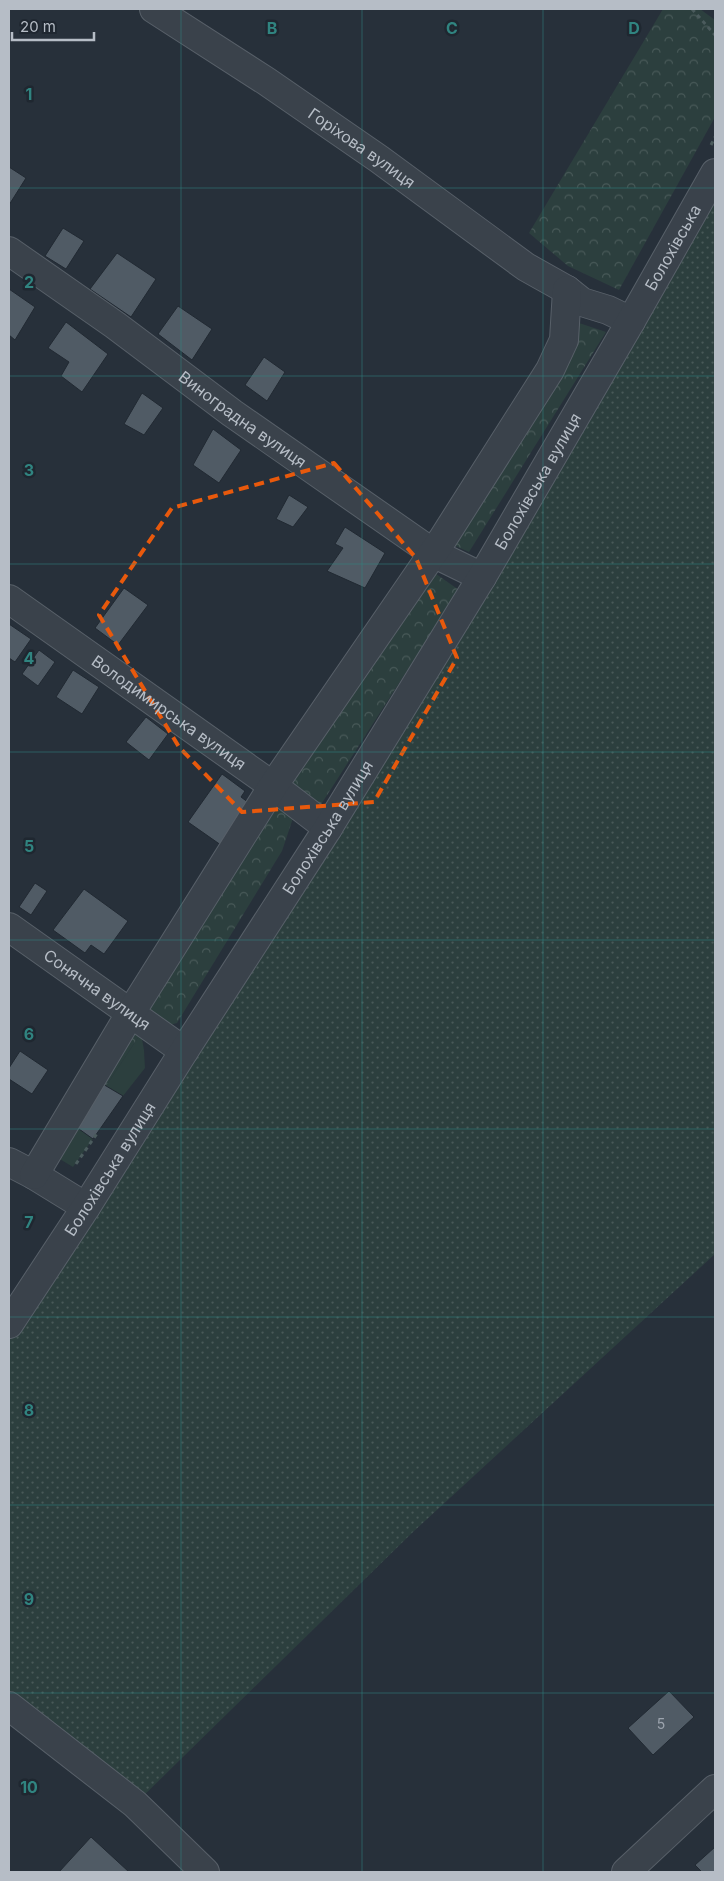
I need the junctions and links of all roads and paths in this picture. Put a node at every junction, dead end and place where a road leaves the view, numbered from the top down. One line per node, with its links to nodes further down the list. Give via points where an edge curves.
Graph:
1 (154, 9): 6 (street, Горіхова вулиця, via 379,159 526,267)
2 (692, 9): 3 (path)
3 (715, 34)
4 (715, 173): 7 (street, Болохівська)
5 (9, 250): 8 (street, Виноградна вулиця)
6 (567, 290): 7 (street, Горіхова вулиця, via 582,302); 8 (street, via 564,340 550,370)
7 (631, 321): 9 (street, Болохівська вулиця)
8 (433, 553): 9 (street, Виноградна вулиця); 11 (street)
9 (482, 577): 12 (street, Болохівська вулиця)
10 (9, 599): 11 (street, Володимирська вулиця)
11 (273, 786): 12 (street, Володимирська вулиця); 14 (street)
12 (328, 828): 15 (street, Болохівська вулиця)
13 (9, 927): 14 (street, Сонячна вулиця)
14 (130, 1014): 15 (street, Сонячна вулиця); 17 (street)
15 (184, 1051): 18 (street, Болохівська вулиця)
16 (9, 1162): 17 (street)
17 (34, 1175): 18 (street)
18 (86, 1206): 19 (street, Болохівська вулиця)
19 (9, 1324)
20 (9, 1706): 22 (street, via 135,1804)
21 (715, 1789): 23 (street)
22 (205, 1872)
23 (626, 1872)

